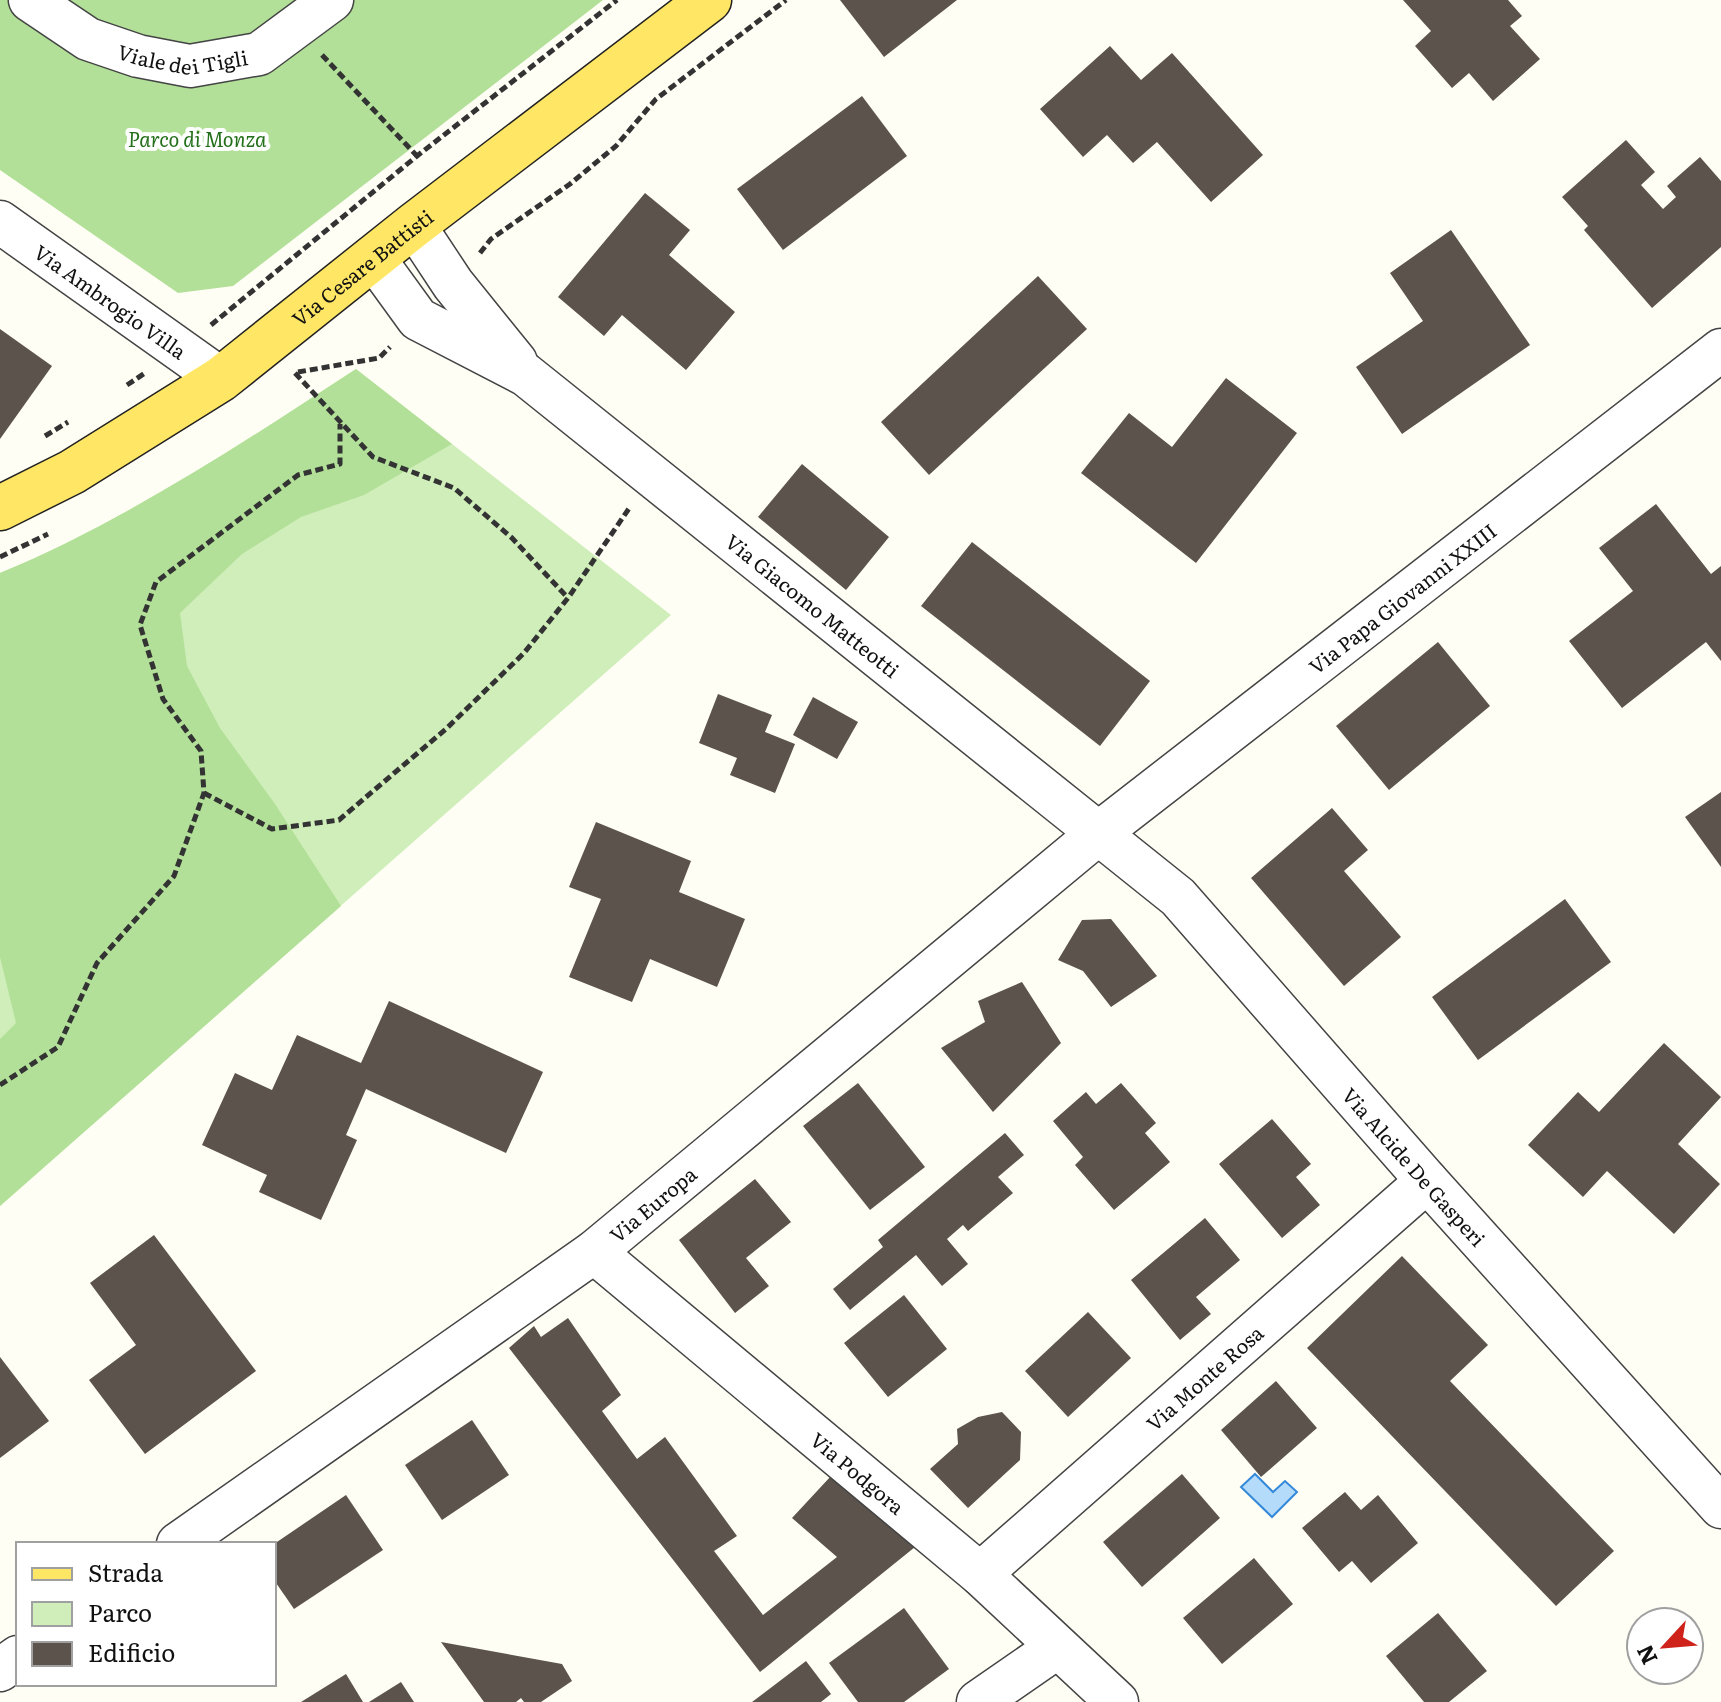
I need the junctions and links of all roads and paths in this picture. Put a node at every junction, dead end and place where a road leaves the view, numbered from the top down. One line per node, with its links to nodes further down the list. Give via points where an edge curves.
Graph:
1 (30, 0): 6 (street, Viale dei Tigli, via 88,39 190,66 259,54)
2 (332, 0): 6 (street, Viale dei Tigli)
3 (617, 0): 7 (path)
4 (709, 0): 9 (main road, Via Cesare Battisti)
5 (786, 0): 11 (path, via 656,99 616,146 570,184 491,239)
6 (296, 28): 7 (path)
7 (417, 156): 12 (path)
8 (0, 222): 12 (street, Via Ambrogio Villa)
9 (414, 225): 10 (main road, Via Cesare Battisti); 11 (street, Via Giacomo Matteotti)
10 (373, 257): 15 (street, Via Giacomo Matteotti, via 418,319); 16 (main road, Via Cesare Battisti)
11 (453, 284): 15 (street, Via Giacomo Matteotti)
12 (180, 348): 16 (street, Via Ambrogio Villa); 17 (path)
13 (1715, 368): 25 (street, Via Papa Giovanni XXIII)
14 (295, 373): 19 (path)
15 (526, 375): 21 (street, Via Giacomo Matteotti)
16 (221, 379): 22 (main road, Via Cesare Battisti, via 72,472)
17 (118, 391)
18 (79, 415): 20 (path)
19 (340, 424): 23 (path, via 373,457 454,488 512,538); 24 (path, via 340,464 298,475 260,501 156,582 150,596 140,625 163,699 201,751)
20 (39, 439)
21 (653, 477): 23 (path); 25 (street, Via Giacomo Matteotti)
22 (0, 508)
23 (568, 598): 24 (path, via 524,653 457,718 339,820 272,829)
24 (204, 793): 26 (path, via 174,876 97,963 58,1047)
25 (1100, 832): 27 (street, Via Alcide De Gasperi, via 1178,897); 28 (street, Via Europa)
26 (0, 1085)
27 (1427, 1181): 29 (street, Via Alcide De Gasperi); 31 (street, Via Monte Rosa)
28 (594, 1252): 30 (street, Via Europa); 31 (street, Via Podgora)
29 (1721, 1507)
30 (181, 1542)
31 (980, 1574): 32 (street, Via Podgora)
32 (1056, 1648): 33 (street); 34 (street, Via Podgora)
33 (978, 1702)
34 (1117, 1702)

